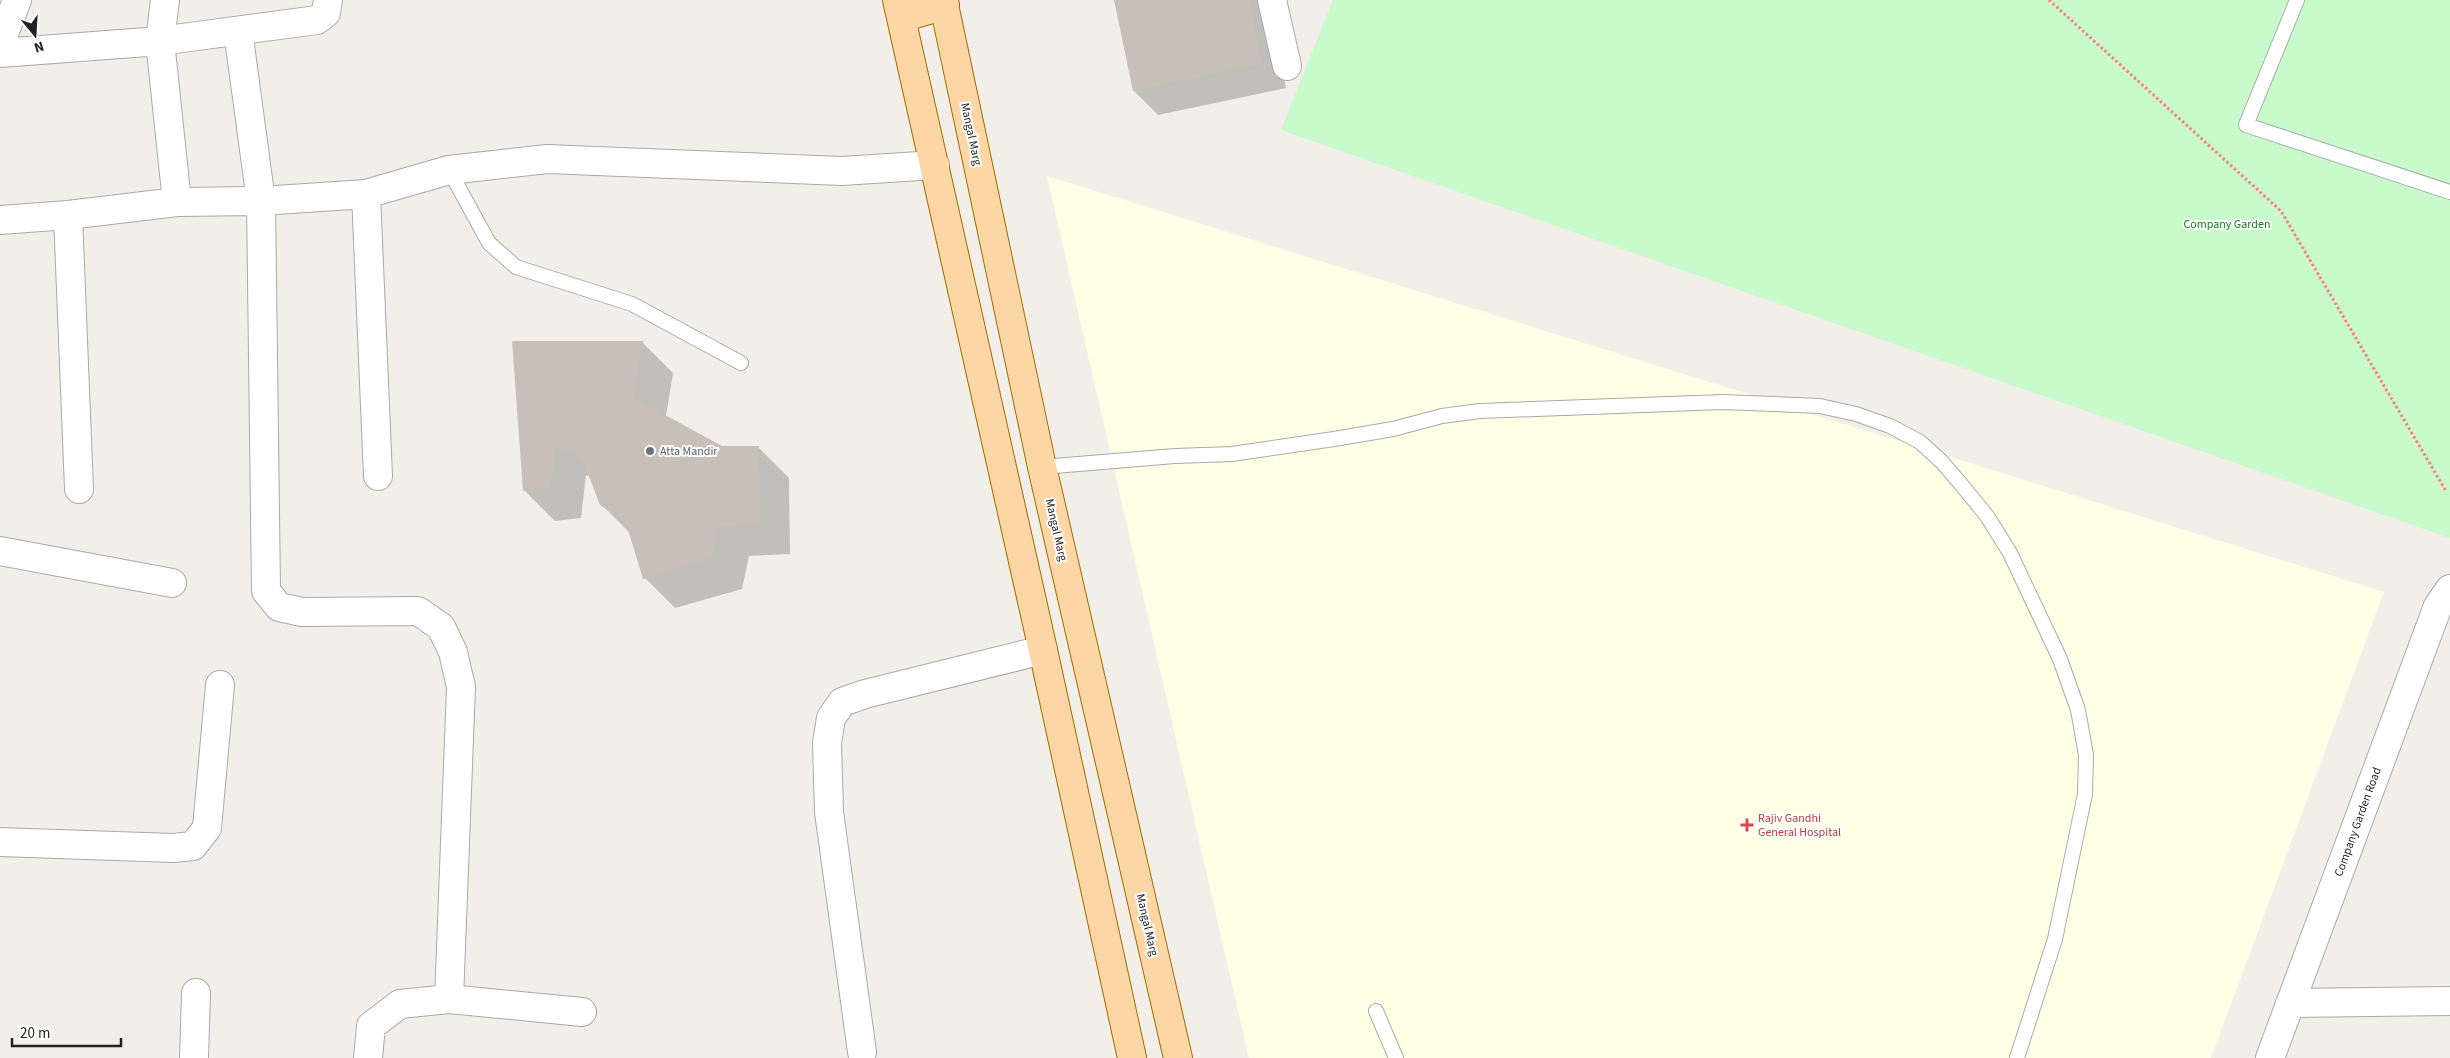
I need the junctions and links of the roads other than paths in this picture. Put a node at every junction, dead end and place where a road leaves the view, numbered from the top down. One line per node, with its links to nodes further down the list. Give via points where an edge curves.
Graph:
1 (17, 0): 10 (street)
2 (165, 0): 9 (street)
3 (328, 0): 8 (street, via 326,13 317,20)
4 (1272, 0): 12 (street)
5 (2297, 0): 15 (lane, via 2246,125)
6 (944, 2): 7 (main road); 22 (main road, Mangal Marg)
7 (899, 9): 13 (main road)
8 (238, 31): 9 (street); 17 (street)
9 (160, 41): 11 (street); 18 (street)
10 (0, 44)
11 (0, 53)
12 (1287, 66)
13 (935, 165): 14 (street, via 842,171 547,159); 28 (main road)
14 (449, 170): 16 (street); 21 (lane, via 489,243 516,267 632,304)
15 (2450, 192)
16 (366, 194): 17 (street); 23 (street)
17 (261, 201): 18 (street); 32 (street, via 266,591 279,607 302,612 418,611 441,627 453,652 461,687)
18 (177, 202): 19 (street)
19 (68, 215): 20 (street); 24 (street)
20 (0, 220)
21 (741, 363)
22 (1042, 467): 41 (main road, Mangal Marg); 43 (lane, via 1242,453 1393,429 1442,416 1480,411 1723,402 1820,406 1890,426 1920,442 1941,461 1976,503 2010,553 2060,659 2078,710 2086,754 2086,794 2055,939)
23 (378, 476)
24 (79, 489)
25 (0, 551): 26 (street)
26 (172, 583)
27 (2450, 589): 34 (street, Company Garden Road, via 2438,606)
28 (1044, 650): 37 (street, via 865,694 842,702 831,718 829,812); 40 (main road)
29 (220, 685): 30 (street, via 207,828 193,846)
30 (0, 842)
31 (196, 993): 38 (street)
32 (449, 999): 36 (street); 39 (street, via 400,1004 385,1014 371,1026)
33 (2450, 1001): 34 (street)
34 (2290, 1003): 44 (street, Company Garden Road)
35 (1376, 1011): 42 (lane)
36 (582, 1012)
37 (862, 1052)
38 (194, 1058)
39 (368, 1058)
40 (1132, 1058)
41 (1178, 1058)
42 (1396, 1058)
43 (2017, 1058)
44 (2270, 1058)

